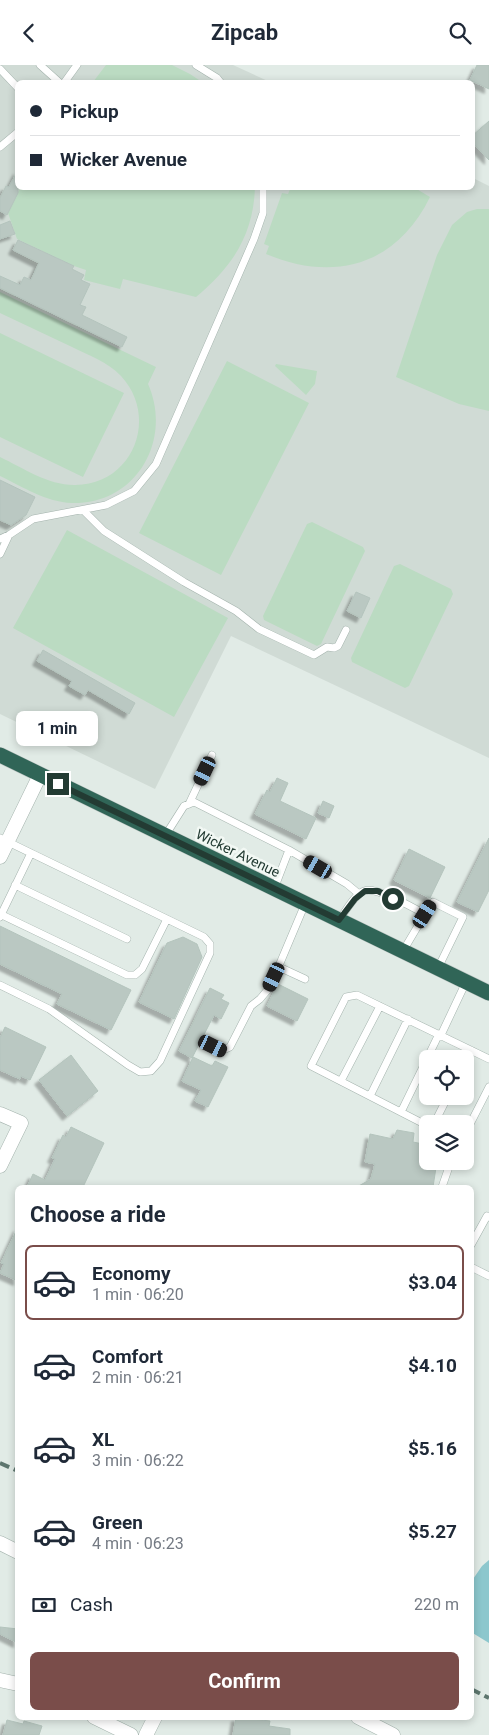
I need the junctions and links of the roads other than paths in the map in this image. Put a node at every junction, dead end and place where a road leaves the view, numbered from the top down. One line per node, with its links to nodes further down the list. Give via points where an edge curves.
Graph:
1 (40, 65): 5 (lane)
2 (78, 65): 6 (lane)
3 (196, 65): 7 (lane)
4 (0, 69): 8 (lane)
5 (57, 80)
6 (66, 80)
7 (219, 80)
8 (15, 84)
9 (15, 134): 10 (lane)
10 (0, 147)
11 (264, 190): 12 (lane, via 263,213 254,239 156,464 134,491 106,505)
12 (83, 510): 13 (lane, via 33,519); 16 (lane, via 104,531 236,611 259,629 289,644 314,655 326,647 338,646)
13 (9, 535): 14 (lane); 15 (lane)
14 (0, 539)
15 (0, 554)
16 (346, 630)
17 (0, 755): 19 (highway, Wicker Avenue)
18 (212, 755): 20 (lane)
19 (40, 775): 21 (highway, Wicker Avenue); 22 (street)
20 (189, 804): 21 (lane, via 184,806); 23 (lane, via 194,802)
21 (165, 836): 27 (highway, Wicker Avenue)
22 (4, 840): 24 (lane); 25 (street)
23 (290, 850): 27 (lane); 28 (lane)
24 (31, 853): 26 (lane); 32 (lane)
25 (0, 857)
26 (15, 885): 31 (lane); 34 (lane)
27 (274, 889): 29 (highway, Wicker Avenue)
28 (360, 895): 30 (lane, via 365,891 378,891); 33 (lane)
29 (305, 904): 33 (highway, Wicker Avenue); 36 (lane)
30 (425, 914): 35 (lane); 37 (lane, via 433,902 463,917)
31 (0, 915): 32 (lane, via 127,975 135,975 142,969)
32 (167, 919): 40 (lane, via 204,937 210,944 210,953 160,1061 151,1071 140,1072 49,1009)
33 (339, 920): 35 (highway, Wicker Avenue)
34 (127, 939)
35 (403, 951): 37 (highway, Wicker Avenue)
36 (279, 967): 38 (lane); 45 (lane, via 270,987 251,1006 230,1047 223,1050)
37 (438, 968): 39 (highway, Wicker Avenue)
38 (305, 979)
39 (466, 982): 41 (highway, Wicker Avenue); 44 (lane)
40 (0, 985)
41 (489, 993)
42 (380, 1006): 43 (lane); 49 (lane); 49 (lane, via 358,995 346,997 312,1066)
43 (408, 1019): 44 (lane); 51 (lane)
44 (440, 1035): 46 (lane); 52 (lane)
45 (213, 1046)
46 (471, 1050)
47 (474, 1052): 48 (lane)
48 (489, 1059)
49 (341, 1081): 51 (lane)
50 (489, 1087): 54 (lane)
51 (370, 1096): 52 (lane)
52 (401, 1112): 55 (lane)
53 (0, 1113): 56 (street, via 21,1123)
54 (474, 1116)
55 (419, 1121)
56 (0, 1166)
57 (447, 1170): 58 (lane)
58 (443, 1185)
59 (489, 1217): 60 (lane, via 486,1215)
60 (474, 1239)
61 (474, 1268): 62 (lane)
62 (489, 1276)
63 (0, 1543): 64 (street)
64 (15, 1550)
65 (0, 1680): 66 (street)
66 (15, 1683)
67 (100, 1720): 70 (street)
68 (154, 1720): 71 (street)
69 (364, 1720): 72 (street)
70 (131, 1735)
71 (146, 1735)
72 (393, 1735)

